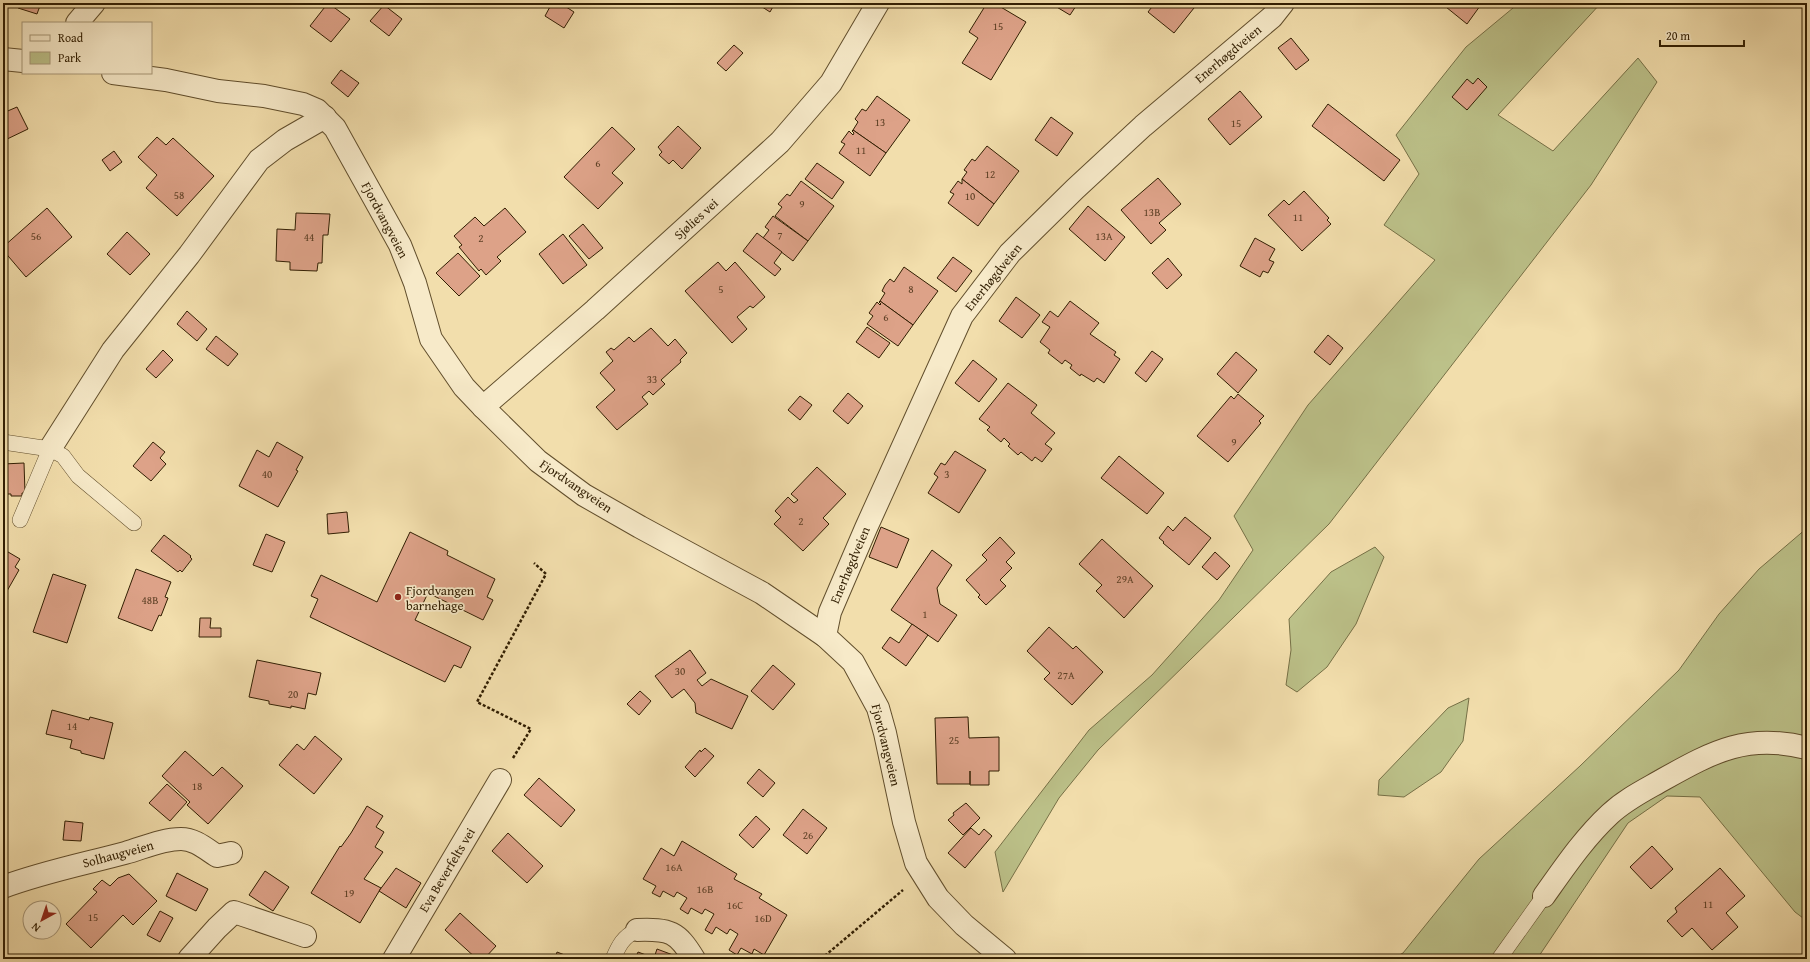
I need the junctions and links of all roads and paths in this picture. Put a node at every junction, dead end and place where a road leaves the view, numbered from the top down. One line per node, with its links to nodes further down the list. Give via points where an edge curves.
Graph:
1 (94, 3): 4 (street)
2 (878, 3): 9 (street, Sjølies vei, via 831,83 780,142 595,310)
3 (1283, 3): 15 (street, Enerhøgdveien, via 1272,17 1143,126 1021,242 962,316 830,612)
4 (78, 22)
5 (3, 59): 6 (street)
6 (22, 61)
7 (121, 74): 8 (street, Fjordvangveien, via 303,104)
8 (325, 117): 9 (street, Fjordvangveien, via 335,128 400,245 415,283 431,339 464,387); 11 (street, via 285,140 259,160 189,255 113,350)
9 (483, 407): 15 (street, Fjordvangveien, via 538,462 584,495 762,593)
10 (3, 442): 11 (lane)
11 (50, 449): 12 (lane); 13 (lane, via 63,456 78,476)
12 (20, 520)
13 (134, 523)
14 (534, 563): 17 (path, via 546,574 478,702 531,729)
15 (825, 636): 19 (street, Fjordvangveien, via 852,662 878,708 904,822 916,863)
16 (1807, 748): 21 (street, via 1789,743 1763,741 1726,748 1697,761 1628,800 1597,826)
17 (500, 780): 25 (street, Eva Beverfelts vei)
18 (230, 852): 20 (street, Solhaugveien, via 217,856 195,841 181,839 48,871)
19 (923, 876): 28 (path); 29 (street, Fjordvangveien, via 938,898 964,925)
20 (3, 887)
21 (1544, 896): 30 (lane)
22 (638, 930): 26 (lane, via 621,942); 27 (street, via 661,929 670,932 685,944)
23 (305, 936): 24 (street, via 234,912)
24 (189, 959)
25 (394, 959)
26 (613, 959)
27 (694, 959)
28 (821, 959)
29 (1005, 959)
30 (1499, 959)

